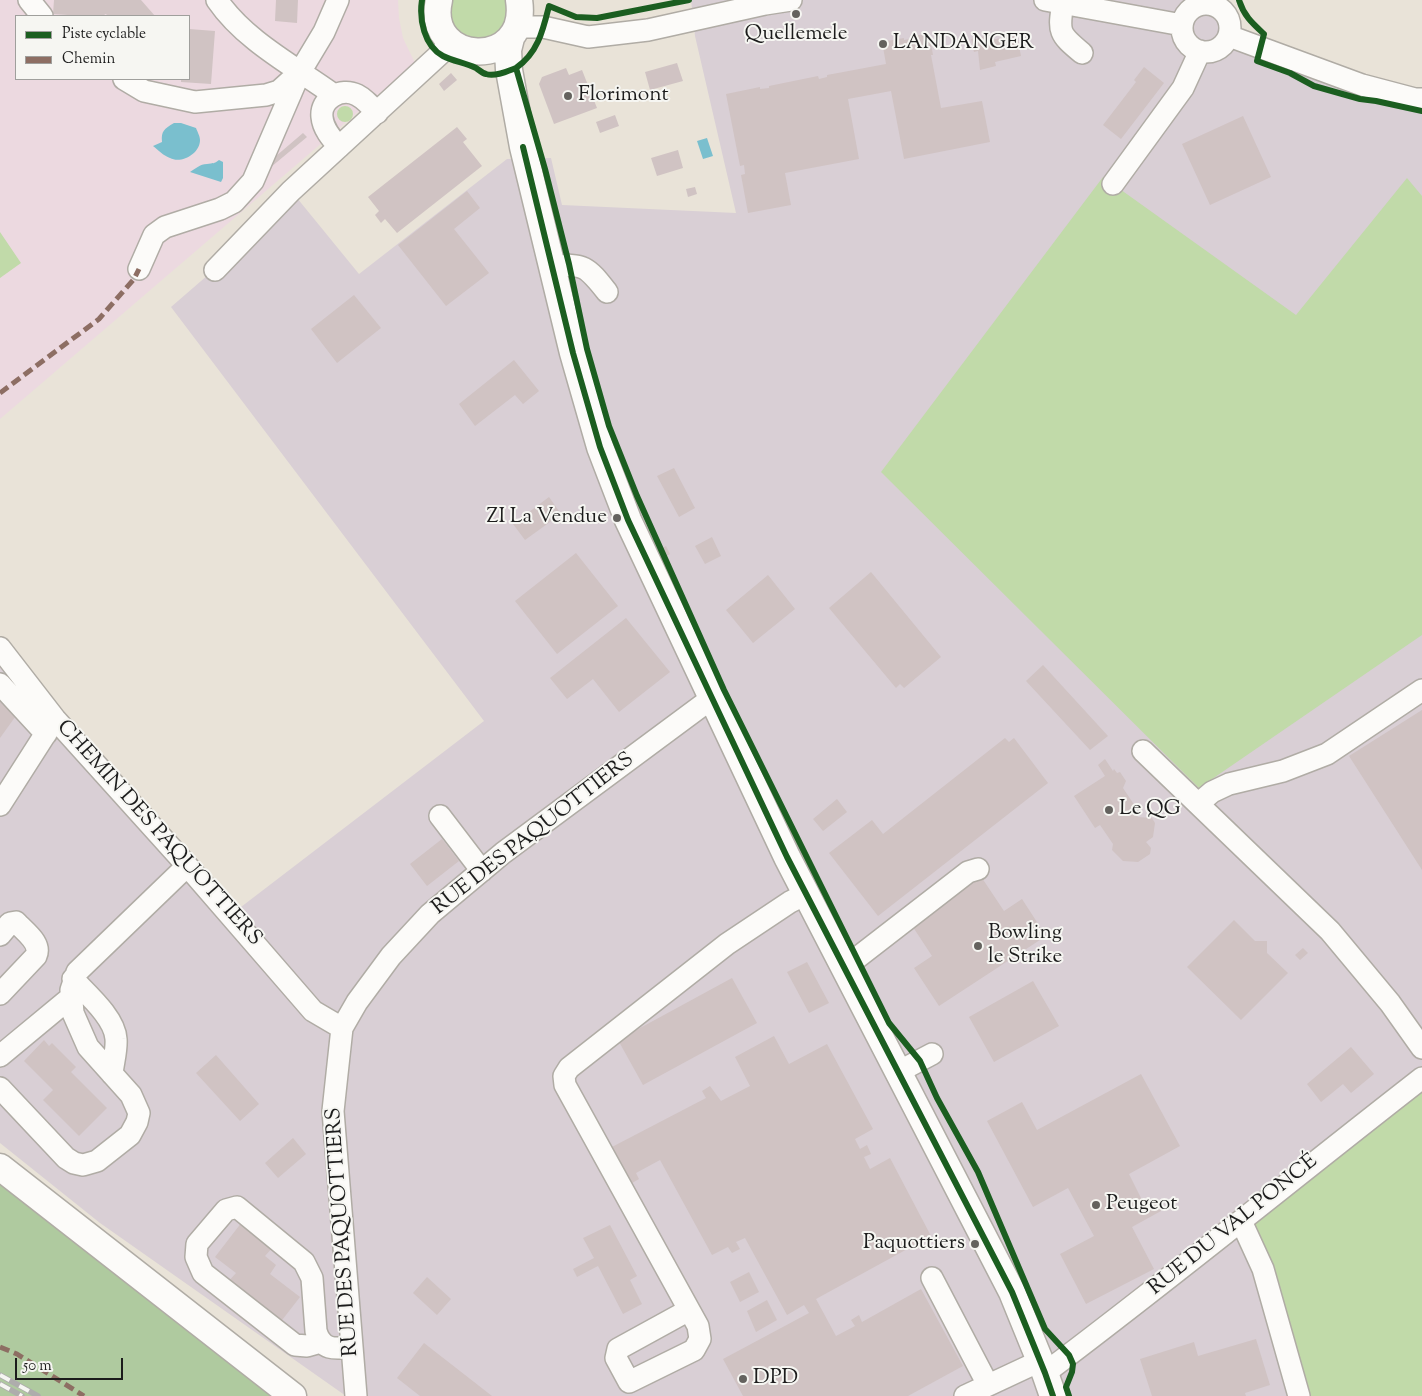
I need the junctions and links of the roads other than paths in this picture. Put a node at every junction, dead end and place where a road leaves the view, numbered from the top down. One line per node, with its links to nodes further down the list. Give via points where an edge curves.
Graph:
1 (29, 0): 10 (street)
2 (217, 0): 17 (street, via 248,34)
3 (338, 0): 17 (street, via 324,32)
4 (439, 0): 14 (main road, via 439,25 445,35)
5 (519, 0): 12 (main road, via 521,14)
6 (791, 0): 9 (street)
7 (1054, 2): 11 (street); 16 (street, via 1066,40)
8 (1215, 2): 11 (street, via 1193,7 1187,12); 13 (street, via 1229,21)
9 (711, 8): 12 (street, via 648,30 588,37 543,27)
10 (41, 15)
11 (1182, 25): 15 (street, via 1186,42)
12 (514, 32): 14 (main road, via 493,50); 23 (main road, via 508,50 509,70)
13 (1229, 36): 15 (street, via 1218,49); 20 (street, via 1362,85)
14 (462, 48): 21 (street); 23 (main road, via 488,62)
15 (1200, 51): 24 (street, via 1183,88)
16 (1082, 53)
17 (300, 72): 18 (street, via 279,91 266,95 196,102 144,91); 19 (street); 26 (street, via 253,181 234,202 165,227 154,235)
18 (126, 80)
19 (334, 95): 21 (street, via 350,92 364,99); 22 (street, via 327,100 322,118 325,129)
20 (1422, 99)
21 (377, 113): 22 (street)
22 (339, 147): 27 (street)
23 (523, 147): 25 (main road)
24 (1113, 184)
25 (553, 267): 28 (street, via 569,264 582,267); 32 (main road, via 600,446 628,520)
26 (139, 269)
27 (215, 270)
28 (607, 292)
29 (0, 648): 33 (street, CHEMIN DES PAQUOTTIERS)
30 (0, 684): 33 (street)
31 (1422, 690): 35 (street, via 1327,754 1283,771 1229,784)
32 (712, 698): 40 (street, RUE DES PAQUOTTIERS); 41 (main road)
33 (51, 726): 36 (street); 38 (street, CHEMIN DES PAQUOTTIERS)
34 (1143, 750): 35 (street)
35 (1198, 804): 47 (street, via 1330,931 1390,1003)
36 (0, 805)
37 (440, 816): 40 (street)
38 (187, 866): 44 (street, via 77,972); 46 (street, CHEMIN DES PAQUOTTIERS, via 313,1011)
39 (978, 869): 43 (street, via 968,872)
40 (482, 871): 46 (street, RUE DES PAQUOTTIERS, via 430,914 391,956)
41 (806, 894): 43 (main road); 57 (street, via 727,944 569,1068 564,1076 565,1085)
42 (0, 935): 45 (street, via 10,923 16,922 38,951)
43 (844, 968): 50 (main road)
44 (72, 988): 49 (street); 51 (street, via 73,1013 88,1047); 51 (street, via 107,1016 113,1027 116,1038)
45 (0, 994)
46 (342, 1028): 59 (street, RUE DES PAQUOTTIERS, via 333,1111)
47 (1422, 1048)
48 (932, 1054): 50 (street)
49 (0, 1056)
50 (898, 1072): 60 (main road, via 1012,1292)
51 (112, 1074): 53 (street, via 131,1095 139,1113 137,1122 130,1135 97,1161 82,1166 66,1158)
52 (1422, 1078): 55 (street, RUE DU VAL PONCÉ)
53 (0, 1088)
54 (0, 1167): 62 (main road)
55 (1241, 1221): 60 (street, RUE DU VAL PONCÉ); 65 (street, via 1263,1269)
56 (932, 1278): 61 (street)
57 (689, 1310)
58 (321, 1342): 58 (street, via 316,1331 312,1278 304,1262 237,1208 226,1210 197,1244 196,1257 203,1274 295,1345); 59 (street, via 336,1349)
59 (352, 1347): 63 (street, RUE DES PAQUOTTIERS)
60 (1046, 1377): 61 (street, RUE DU VAL PONCÉ)
61 (988, 1386): 64 (street, RUE DU VAL PONCÉ)
62 (293, 1396)
63 (356, 1396)
64 (965, 1396)
65 (1299, 1396)

